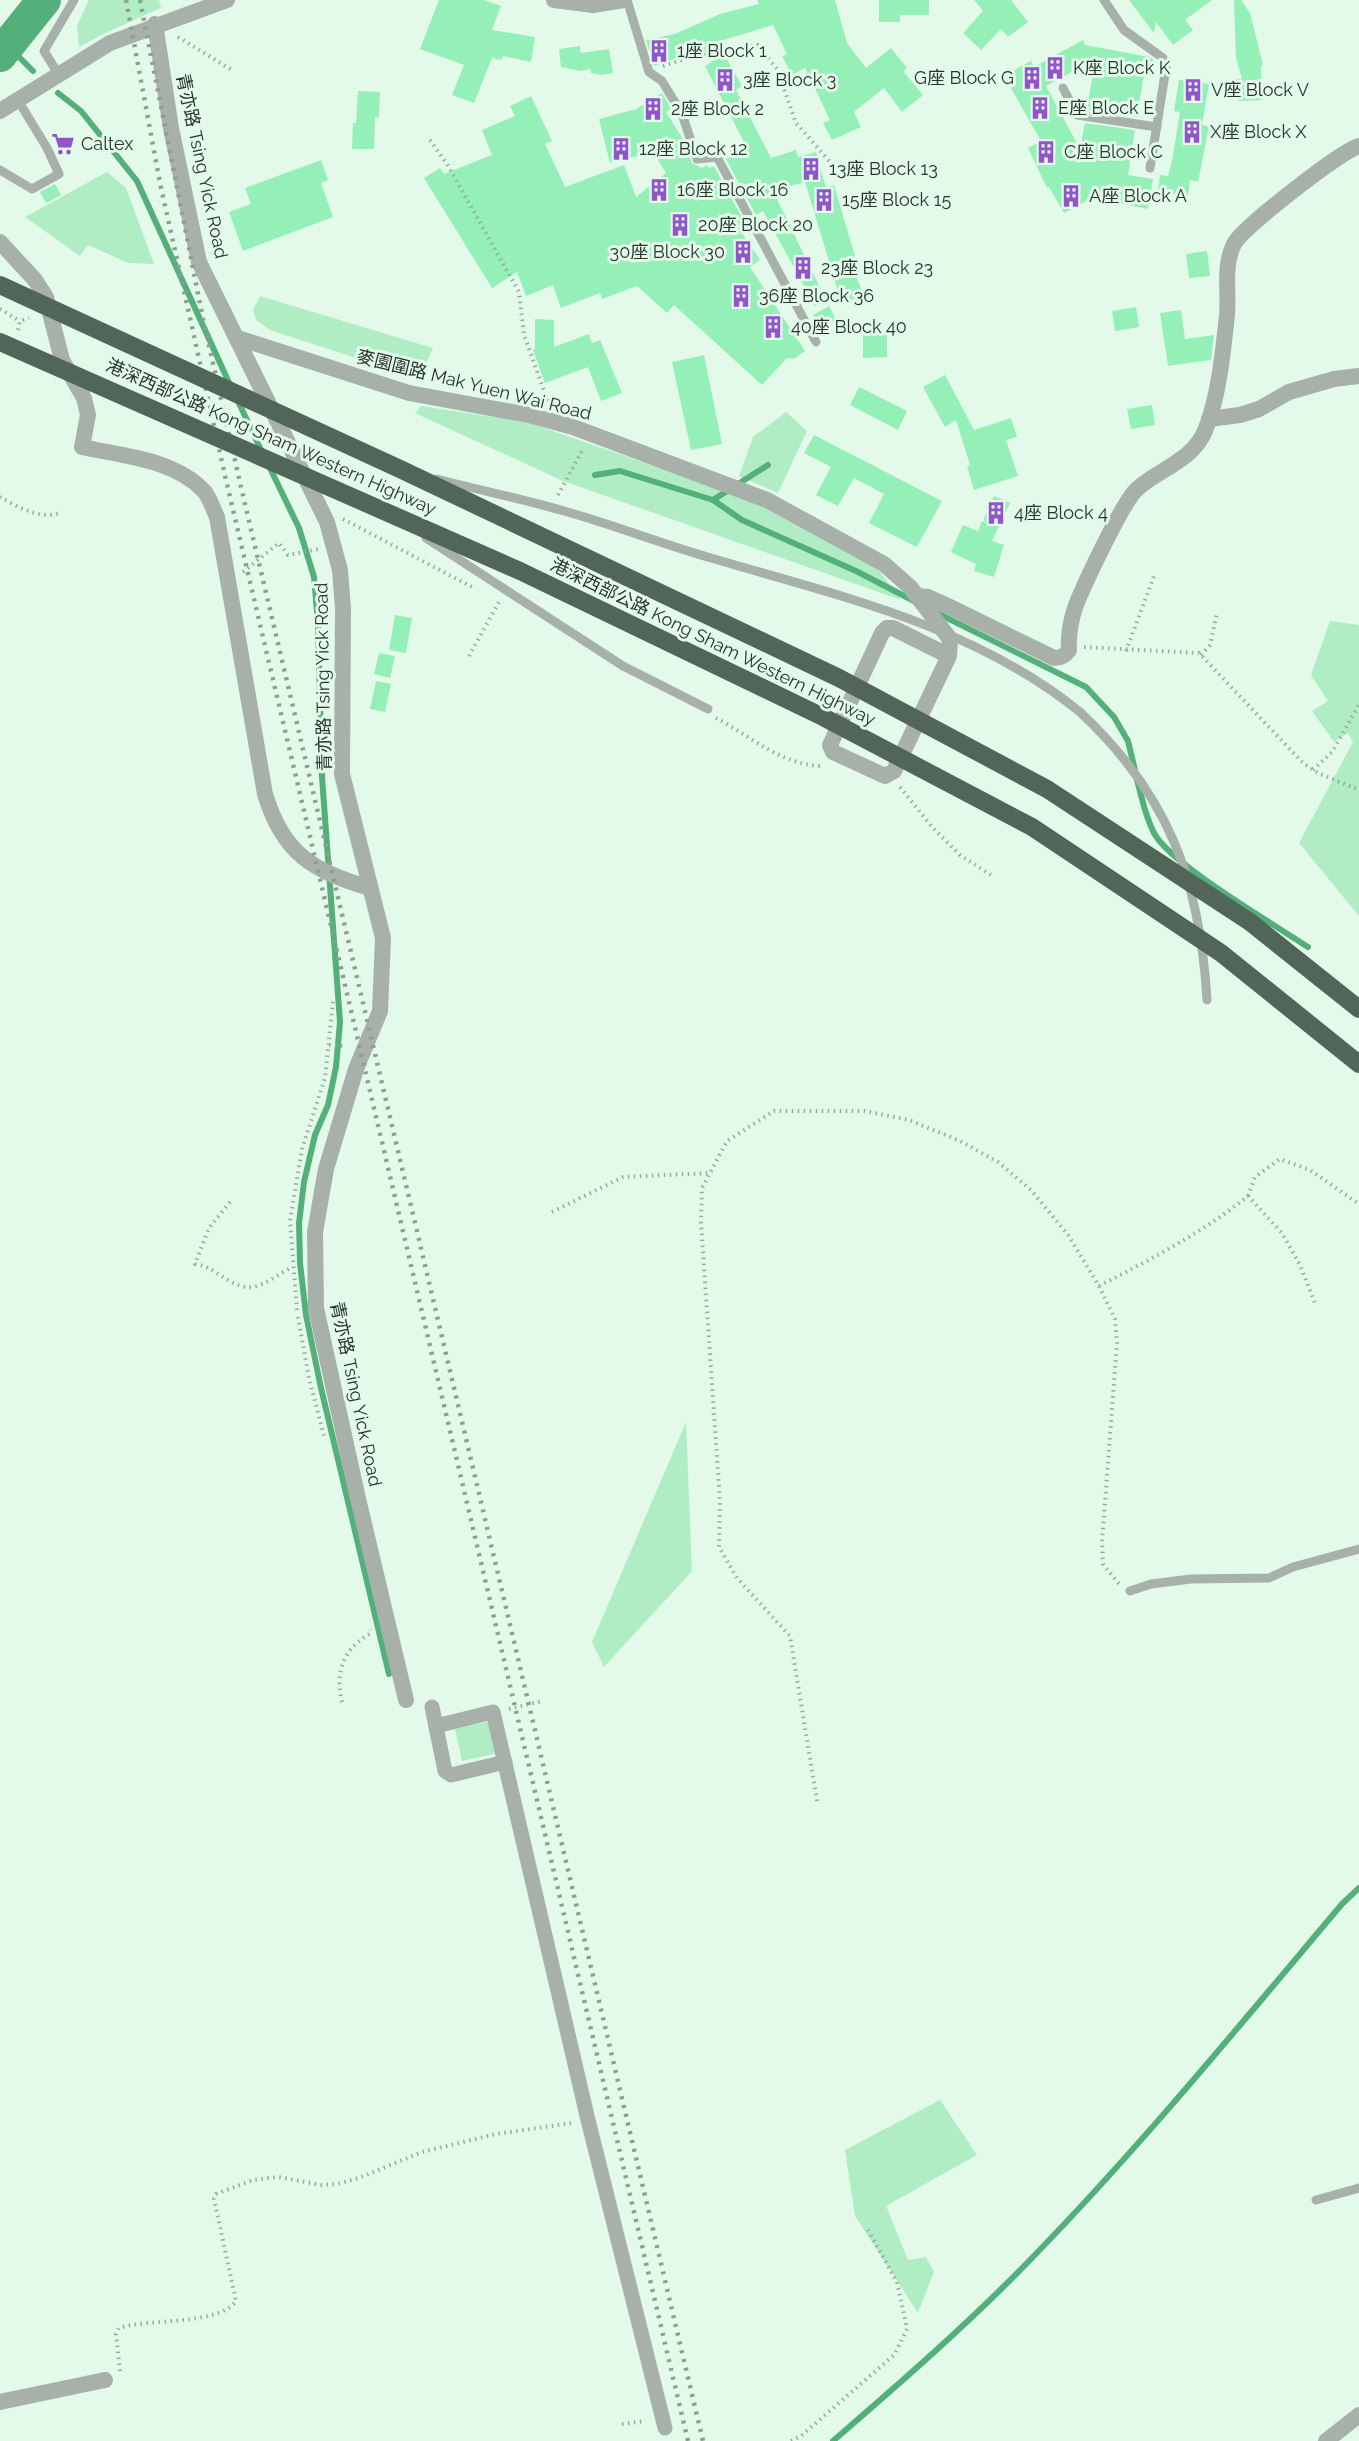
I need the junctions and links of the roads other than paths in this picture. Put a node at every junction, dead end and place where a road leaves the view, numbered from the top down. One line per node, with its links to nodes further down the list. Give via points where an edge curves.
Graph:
1 (74, 0): 7 (lane, via 44,51)
2 (227, 0): 6 (street)
3 (554, 0): 4 (street, via 593,4)
4 (625, 0): 19 (lane, via 649,72 662,81 682,114 697,159 717,157)
5 (1104, 0): 11 (lane, via 1124,30 1163,58 1166,68)
6 (159, 23): 7 (street, via 110,43); 17 (street, 青亦路 Tsing Yick Road, via 171,128 199,262)
7 (59, 75): 9 (street)
8 (1063, 88): 11 (lane, via 1077,115)
9 (19, 102): 10 (street); 14 (lane, via 59,174 32,189)
10 (0, 111)
11 (1157, 127): 13 (lane)
12 (1359, 147): 21 (street, via 1312,175 1235,242 1227,262 1227,313)
13 (1150, 168)
14 (0, 170)
15 (0, 242): 27 (street, via 46,297 62,360 84,398 88,415 82,447 154,462 182,474 205,492 217,517 265,794 274,823 309,864)
16 (0, 285): 22 (highway, 港深西部公路 Kong Sham Western Highway, bridge)
17 (238, 338): 24 (street, 麥園圍路 Mak Yuen Wai Road, via 409,393 573,427 716,478 767,500 884,564); 27 (street, 青亦路 Tsing Yick Road, via 327,522 340,570 342,774)
18 (0, 342): 23 (highway, 港深西部公路 Kong Sham Western Highway, bridge)
19 (816, 342)
20 (1359, 376): 21 (street, via 1289,392 1240,415)
21 (1209, 419): 24 (street, via 1192,450 1132,494 1075,607 1069,646 1060,658 928,597)
22 (400, 469): 28 (lane, bridge, via 565,512 888,610 999,658 1047,686 1080,712 1133,769 1172,831 1202,933); 29 (highway, 港深西部公路 Kong Sham Western Highway, bridge, via 839,678 1047,789 1250,922)
23 (385, 511): 26 (lane, bridge, via 623,666); 30 (highway, 港深西部公路 Kong Sham Western Highway, bridge, via 520,571 823,717 1032,827 1221,953)
24 (917, 596): 25 (street, 麥園圍路 Mak Yuen Wai Road, via 950,639)
25 (949, 656): 25 (street, via 894,771 885,776 833,752 830,746 887,628)
26 (708, 709)
27 (370, 888): 33 (street, 青亦路 Tsing Yick Road, via 383,938 380,1011 356,1069 326,1169 315,1232 316,1308)
28 (1207, 1000)
29 (1359, 1010)
30 (1359, 1064)
31 (1359, 1549): 32 (lane, via 1293,1567 1269,1578 1191,1579)
32 (1130, 1590)
33 (406, 1700)
34 (432, 1707): 35 (street)
35 (436, 1726): 36 (street, via 445,1771 451,1775); 36 (street, via 493,1712)
36 (505, 1762): 42 (street)
37 (1359, 2188): 38 (lane)
38 (1316, 2200)
39 (105, 2380): 40 (street)
40 (0, 2402)
41 (1359, 2415): 43 (street)
42 (665, 2428)
43 (1326, 2441)

